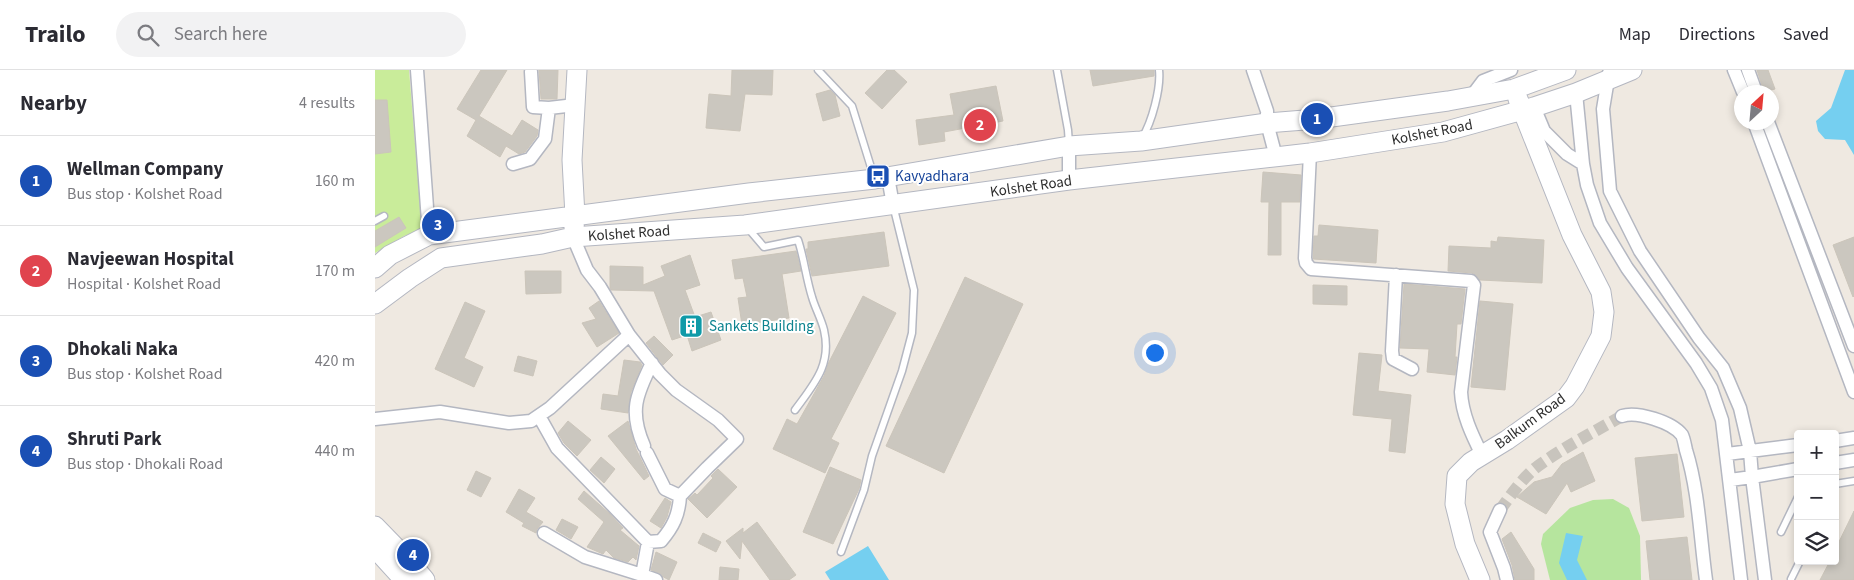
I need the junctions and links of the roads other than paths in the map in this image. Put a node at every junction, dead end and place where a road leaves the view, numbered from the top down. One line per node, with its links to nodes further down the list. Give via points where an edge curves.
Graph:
1 (417, 70): 35 (street)
2 (577, 70): 15 (street)
3 (818, 70): 27 (lane, via 852,106)
4 (1057, 70): 22 (lane)
5 (1159, 70): 21 (lane, via 1160,80 1152,113)
6 (1253, 70): 18 (street, via 1267,111)
7 (1566, 70): 12 (street, Kolshet Road)
8 (1633, 70): 11 (street, Kolshet Road)
9 (1735, 70): 13 (street)
10 (531, 72): 16 (street, via 533,107)
11 (1609, 75): 14 (street, Kolshet Road); 53 (street, via 1603,109 1610,191 1640,251 1723,368 1740,408)
12 (1511, 77): 17 (street, Balkum Road); 18 (street, Kolshet Road, via 1471,97)
13 (1745, 81)
14 (1576, 93): 17 (street, Kolshet Road); 26 (street)
15 (575, 105): 16 (street); 32 (street)
16 (549, 108): 25 (street, via 545,139 530,159)
17 (1528, 109): 23 (street, Kolshet Road, via 1443,132); 26 (street, via 1567,154); 55 (street, Balkum Road, via 1572,235 1601,292 1604,312 1601,336 1566,398)
18 (1267, 123): 21 (street, Kolshet Road); 24 (street)
19 (1757, 130): 42 (street)
20 (1771, 130): 41 (street)
21 (1141, 141): 22 (street, Kolshet Road)
22 (1069, 146): 27 (street, Kolshet Road); 28 (street)
23 (1309, 153): 24 (street, Kolshet Road); 38 (street, via 1306,263 1311,269)
24 (1276, 157): 28 (street, Kolshet Road)
25 (513, 164)
26 (1583, 164): 54 (street, via 1600,223 1627,268 1711,388 1722,420)
27 (882, 178): 29 (street, Kolshet Road); 30 (street)
28 (1069, 180): 30 (street, Kolshet Road)
29 (749, 194): 32 (street, Kolshet Road); 34 (street)
30 (893, 205): 34 (street, Kolshet Road); 71 (lane, via 914,290 912,333 864,490)
31 (384, 216): 33 (lane)
32 (575, 216): 35 (street, Kolshet Road); 36 (street)
33 (375, 221)
34 (749, 224): 36 (street, Kolshet Road); 46 (lane, via 764,247 798,240 814,305 824,328 826,348 819,377)
35 (429, 236): 37 (street, Kolshet Road, via 390,255)
36 (573, 237): 39 (street, Kolshet Road, via 441,258); 40 (street, via 587,270)
37 (375, 268)
38 (1396, 275): 44 (street, via 1391,351 1393,359); 55 (street, via 1471,281 1474,285 1461,402)
39 (375, 304)
40 (629, 335): 43 (street); 47 (street)
41 (1853, 343): 42 (lane)
42 (1837, 347): 45 (street)
43 (652, 363): 63 (street, via 635,407 637,431 665,489); 63 (street, via 677,390 718,420 737,439)
44 (1412, 369)
45 (1854, 392)
46 (795, 410)
47 (539, 416): 49 (street, via 531,421 509,423 440,412); 69 (street, via 557,448)
48 (1622, 416): 80 (street, via 1630,414 1651,418 1682,436 1692,470)
49 (375, 419)
50 (1854, 438): 51 (street)
51 (1839, 440)
52 (1794, 446): 53 (street)
53 (1750, 451): 54 (street); 59 (street)
54 (1727, 454): 60 (street)
55 (1482, 455): 78 (street, Balkum Road, via 1457,476 1455,504 1465,544)
56 (1854, 460): 57 (street)
57 (1839, 462)
58 (1794, 470): 59 (street)
59 (1752, 476): 60 (street); 82 (street)
60 (1730, 480): 81 (street)
61 (1854, 481): 62 (lane)
62 (1839, 484)
63 (680, 496): 69 (street, via 673,526 661,541)
64 (1794, 505): 67 (lane)
65 (1500, 510): 79 (street, via 1490,532)
66 (375, 526): 76 (street)
67 (1781, 532)
68 (544, 533): 73 (street, via 585,557)
69 (649, 542): 73 (street)
70 (375, 548): 75 (street)
71 (841, 552)
72 (1798, 565): 74 (lane)
73 (642, 575): 77 (street)
74 (1791, 579)
75 (404, 580)
76 (425, 580)
77 (656, 580)
78 (1480, 580)
79 (1507, 580)
80 (1706, 580)
81 (1741, 580)
82 (1765, 580)

